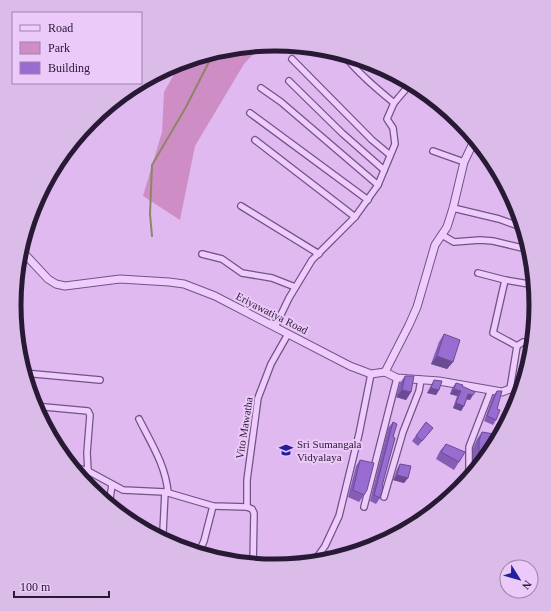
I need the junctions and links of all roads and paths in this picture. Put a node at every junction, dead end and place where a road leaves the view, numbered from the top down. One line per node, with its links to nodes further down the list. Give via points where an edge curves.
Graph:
1 (292, 59): 11 (street)
2 (350, 63): 6 (street)
3 (289, 81): 13 (street, via 342,134)
4 (407, 87): 6 (street)
5 (261, 88): 14 (street)
6 (394, 103): 11 (street, via 387,118 393,128 395,144)
7 (250, 113): 15 (street)
8 (255, 140): 18 (street)
9 (472, 144): 12 (street)
10 (433, 151): 12 (street)
11 (390, 155): 13 (street)
12 (464, 162): 17 (street)
13 (384, 170): 14 (street)
14 (378, 185): 15 (street)
15 (368, 200): 18 (street)
16 (241, 206): 23 (street)
17 (453, 208): 19 (street); 20 (street)
18 (355, 217): 23 (street)
19 (516, 225)
20 (442, 235): 21 (street, via 454,242 493,241); 33 (street, via 435,245 410,325)
21 (523, 248)
22 (202, 254): 28 (street, via 222,259 242,273 272,278)
23 (319, 254): 28 (street, via 312,260)
24 (26, 256): 29 (street, Eriyawatiya Road, via 56,284 66,286 120,279 184,284)
25 (478, 273): 26 (street)
26 (505, 280): 27 (street); 32 (street, via 493,333)
27 (529, 284)
28 (295, 287): 29 (street)
29 (275, 327): 30 (street, Eriyawatiya Road)
30 (288, 334): 35 (street, Eriyawatiya Road); 52 (street, Vito Mawatha, via 271,364 258,398 247,480)
31 (527, 343): 32 (street, via 523,342)
32 (517, 346): 39 (street)
33 (385, 372): 35 (street, Eriyawatiya Road); 36 (street)
34 (31, 374): 37 (street)
35 (371, 374): 56 (street, via 339,516)
36 (397, 378): 38 (street); 53 (street)
37 (100, 380)
38 (420, 380): 41 (street); 49 (street, via 419,391 403,432)
39 (510, 389): 40 (street); 41 (street, via 502,392)
40 (515, 389)
41 (491, 390): 45 (street, via 469,447)
42 (42, 407): 46 (street, via 88,411)
43 (139, 419): 48 (street, via 161,462 167,483)
44 (81, 469): 46 (street)
45 (469, 470)
46 (88, 471): 47 (street)
47 (112, 485): 48 (street, via 123,490); 50 (street)
48 (166, 493): 51 (street); 54 (street)
49 (384, 497)
50 (110, 498)
51 (213, 506): 52 (street); 55 (street)
52 (247, 507): 57 (street, via 254,513)
53 (364, 507)
54 (163, 534)
55 (201, 548)
56 (318, 556)
57 (253, 559)

